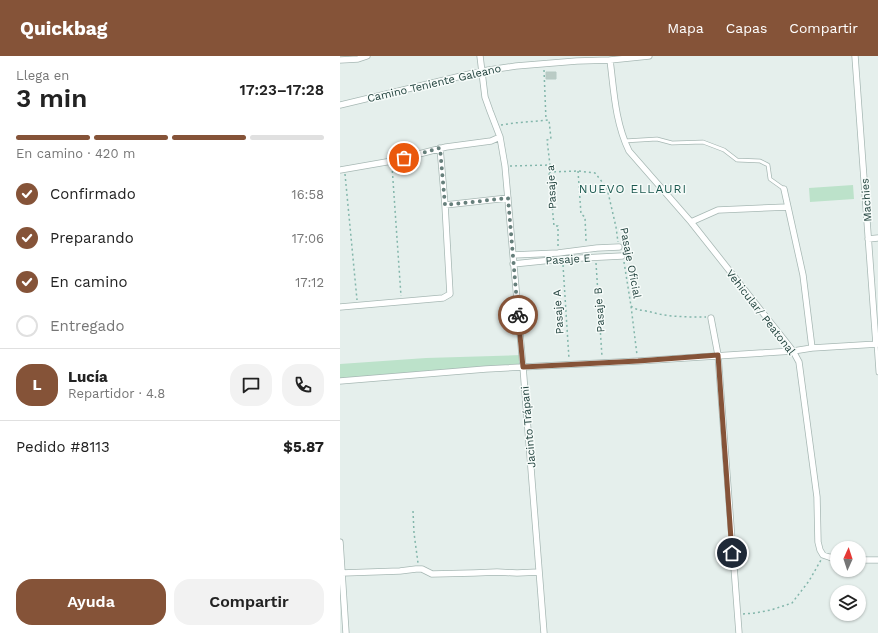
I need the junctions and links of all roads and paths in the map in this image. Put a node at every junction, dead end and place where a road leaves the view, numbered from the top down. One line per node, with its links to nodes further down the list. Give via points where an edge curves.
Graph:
1 (367, 56): 7 (street)
2 (480, 56): 9 (street, Jacinto Trápani)
3 (649, 56): 5 (street, Camino Teniente Galeano)
4 (855, 56): 28 (street, Machies)
5 (610, 58): 6 (street, Camino Teniente Galeano); 14 (street, Vehicular/ Peatonal, via 617,116)
6 (577, 59): 9 (street, Camino Teniente Galeano)
7 (340, 60)
8 (544, 64): 11 (path, Pasaje a)
9 (482, 72): 10 (street, Camino Teniente Galeano); 12 (street, Jacinto Trápani, via 485,97)
10 (340, 105)
11 (547, 120): 12 (path); 17 (path, Pasaje a, via 551,139 547,140)
12 (496, 126): 13 (street, Jacinto Trápani)
13 (500, 137): 15 (street, via 491,142); 18 (street, Jacinto Trápani)
14 (624, 141): 22 (lane, via 657,139 672,143 703,142 724,150 737,160 760,161 768,165 770,179); 26 (street, Vehicular/ Peatonal, via 629,151)
15 (440, 148): 16 (street); 24 (street)
16 (392, 161): 19 (street); 38 (path)
17 (550, 165): 18 (path); 21 (path, Pasaje a)
18 (505, 166): 23 (street, Jacinto Trápani)
19 (342, 169): 39 (path)
20 (578, 171): 21 (path); 29 (path, Pasaje Oficial, via 595,173 607,188); 31 (path, via 581,214 585,217)
21 (549, 172): 32 (path, Pasaje a, via 554,226 558,226)
22 (784, 189): 25 (street, Vehicular/ Peatonal)
23 (508, 198): 24 (street); 33 (street, Jacinto Trápani)
24 (445, 205): 38 (street, via 450,294 443,298)
25 (788, 207): 26 (street, via 718,210); 44 (street, Vehicular/ Peatonal, via 803,274)
26 (691, 222): 45 (street, Vehicular/ Peatonal)
27 (878, 238): 28 (street)
28 (868, 239): 43 (street, Machies)
29 (619, 247): 30 (street, Pasaje E)
30 (597, 248): 31 (street, Pasaje E); 35 (street)
31 (584, 250): 32 (street, Pasaje E)
32 (558, 253): 33 (street, Pasaje E); 36 (street)
33 (513, 255): 37 (street, Jacinto Trápani)
34 (622, 256): 35 (street, Pasaje E); 40 (path, Pasaje Oficial)
35 (595, 257): 36 (street, Pasaje E); 48 (path, Pasaje B)
36 (562, 259): 37 (street, Pasaje E); 49 (path, Pasaje A)
37 (513, 264): 50 (street, Jacinto Trápani)
38 (401, 302): 39 (street)
39 (358, 306): 41 (street)
40 (631, 306): 42 (path, via 651,313); 47 (path, Pasaje Oficial)
41 (340, 307)
42 (711, 318): 46 (street)
43 (877, 344): 44 (street); 51 (lane)
44 (812, 348): 45 (street)
45 (793, 351): 46 (street); 55 (street, Vehicular/ Peatonal, via 799,362 817,497 818,542)
46 (718, 355): 47 (street); 62 (street)
47 (638, 361): 48 (street)
48 (603, 363): 49 (street)
49 (569, 365): 50 (street)
50 (523, 367): 52 (street); 60 (street, Jacinto Trápani)
51 (878, 374)
52 (340, 381)
53 (413, 511): 59 (path)
54 (340, 542): 61 (street)
55 (823, 554): 56 (street); 62 (path, via 810,581 792,603 771,610)
56 (830, 557)
57 (866, 560): 58 (street)
58 (878, 560)
59 (419, 569): 60 (street, via 432,574); 61 (street)
60 (539, 572): 64 (street, Jacinto Trápani)
61 (342, 573): 63 (street)
62 (736, 614): 65 (street)
63 (346, 633)
64 (544, 633)
65 (738, 633)

